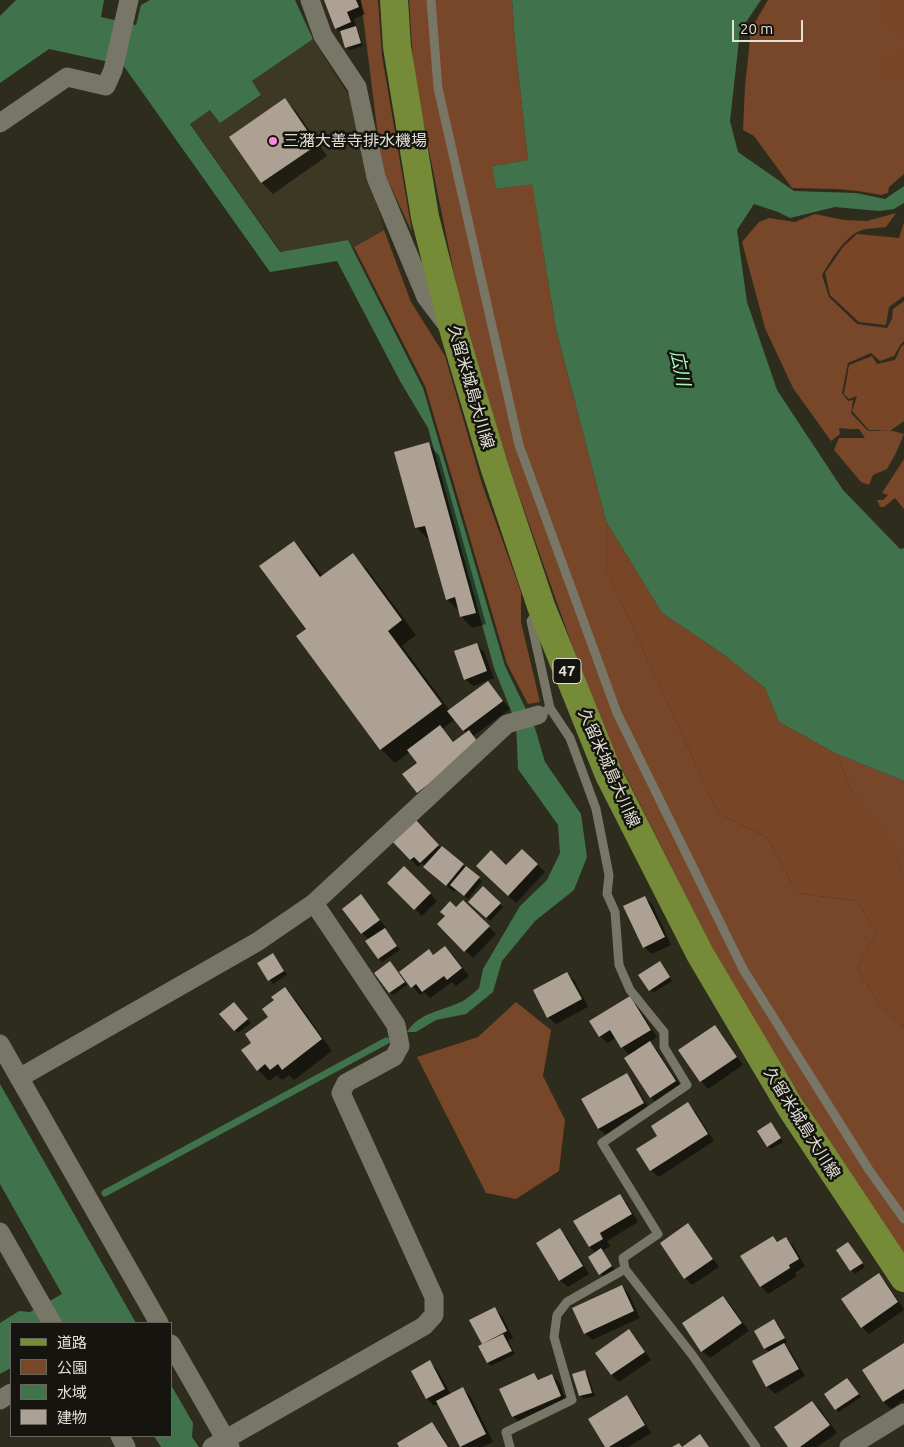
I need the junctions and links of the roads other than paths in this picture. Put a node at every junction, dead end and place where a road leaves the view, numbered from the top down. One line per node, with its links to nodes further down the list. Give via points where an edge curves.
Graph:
1 (310, 0): 6 (street, via 323,36 357,87 376,178 426,296)
2 (394, 0): 6 (main road, 久留米城島大川線 / 47, via 397,47 425,217)
3 (431, 0): 12 (lane, via 438,88 519,445 617,713 743,969 869,1170)
4 (127, 8): 5 (street, via 113,70 106,86 67,77)
5 (0, 123)
6 (454, 332): 7 (main road, 久留米城島大川線 / 47)
7 (541, 606): 8 (lane, via 531,622); 15 (main road, 久留米城島大川線 / 47, via 609,775 700,954 791,1108)
8 (544, 712): 9 (street, via 507,724); 14 (lane, via 570,738 596,809 609,875 607,894 615,912 619,965 630,990 664,1032 664,1047 687,1085 602,1143 658,1234 623,1258)
9 (314, 903): 11 (street, via 257,942); 20 (street, via 396,1025 400,1046 394,1057 346,1083 341,1092 434,1297 434,1315 424,1326)
10 (0, 1044): 11 (street)
11 (19, 1078): 17 (street)
12 (904, 1219)
13 (0, 1232): 16 (street)
14 (625, 1269): 21 (lane, via 567,1302 557,1315 554,1337 572,1400 506,1432); 22 (lane, via 693,1356)
15 (904, 1278)
16 (51, 1322)
17 (158, 1322)
18 (172, 1346): 20 (street)
19 (904, 1413): 23 (street)
20 (220, 1445)
21 (510, 1447)
22 (756, 1447)
23 (849, 1447)

